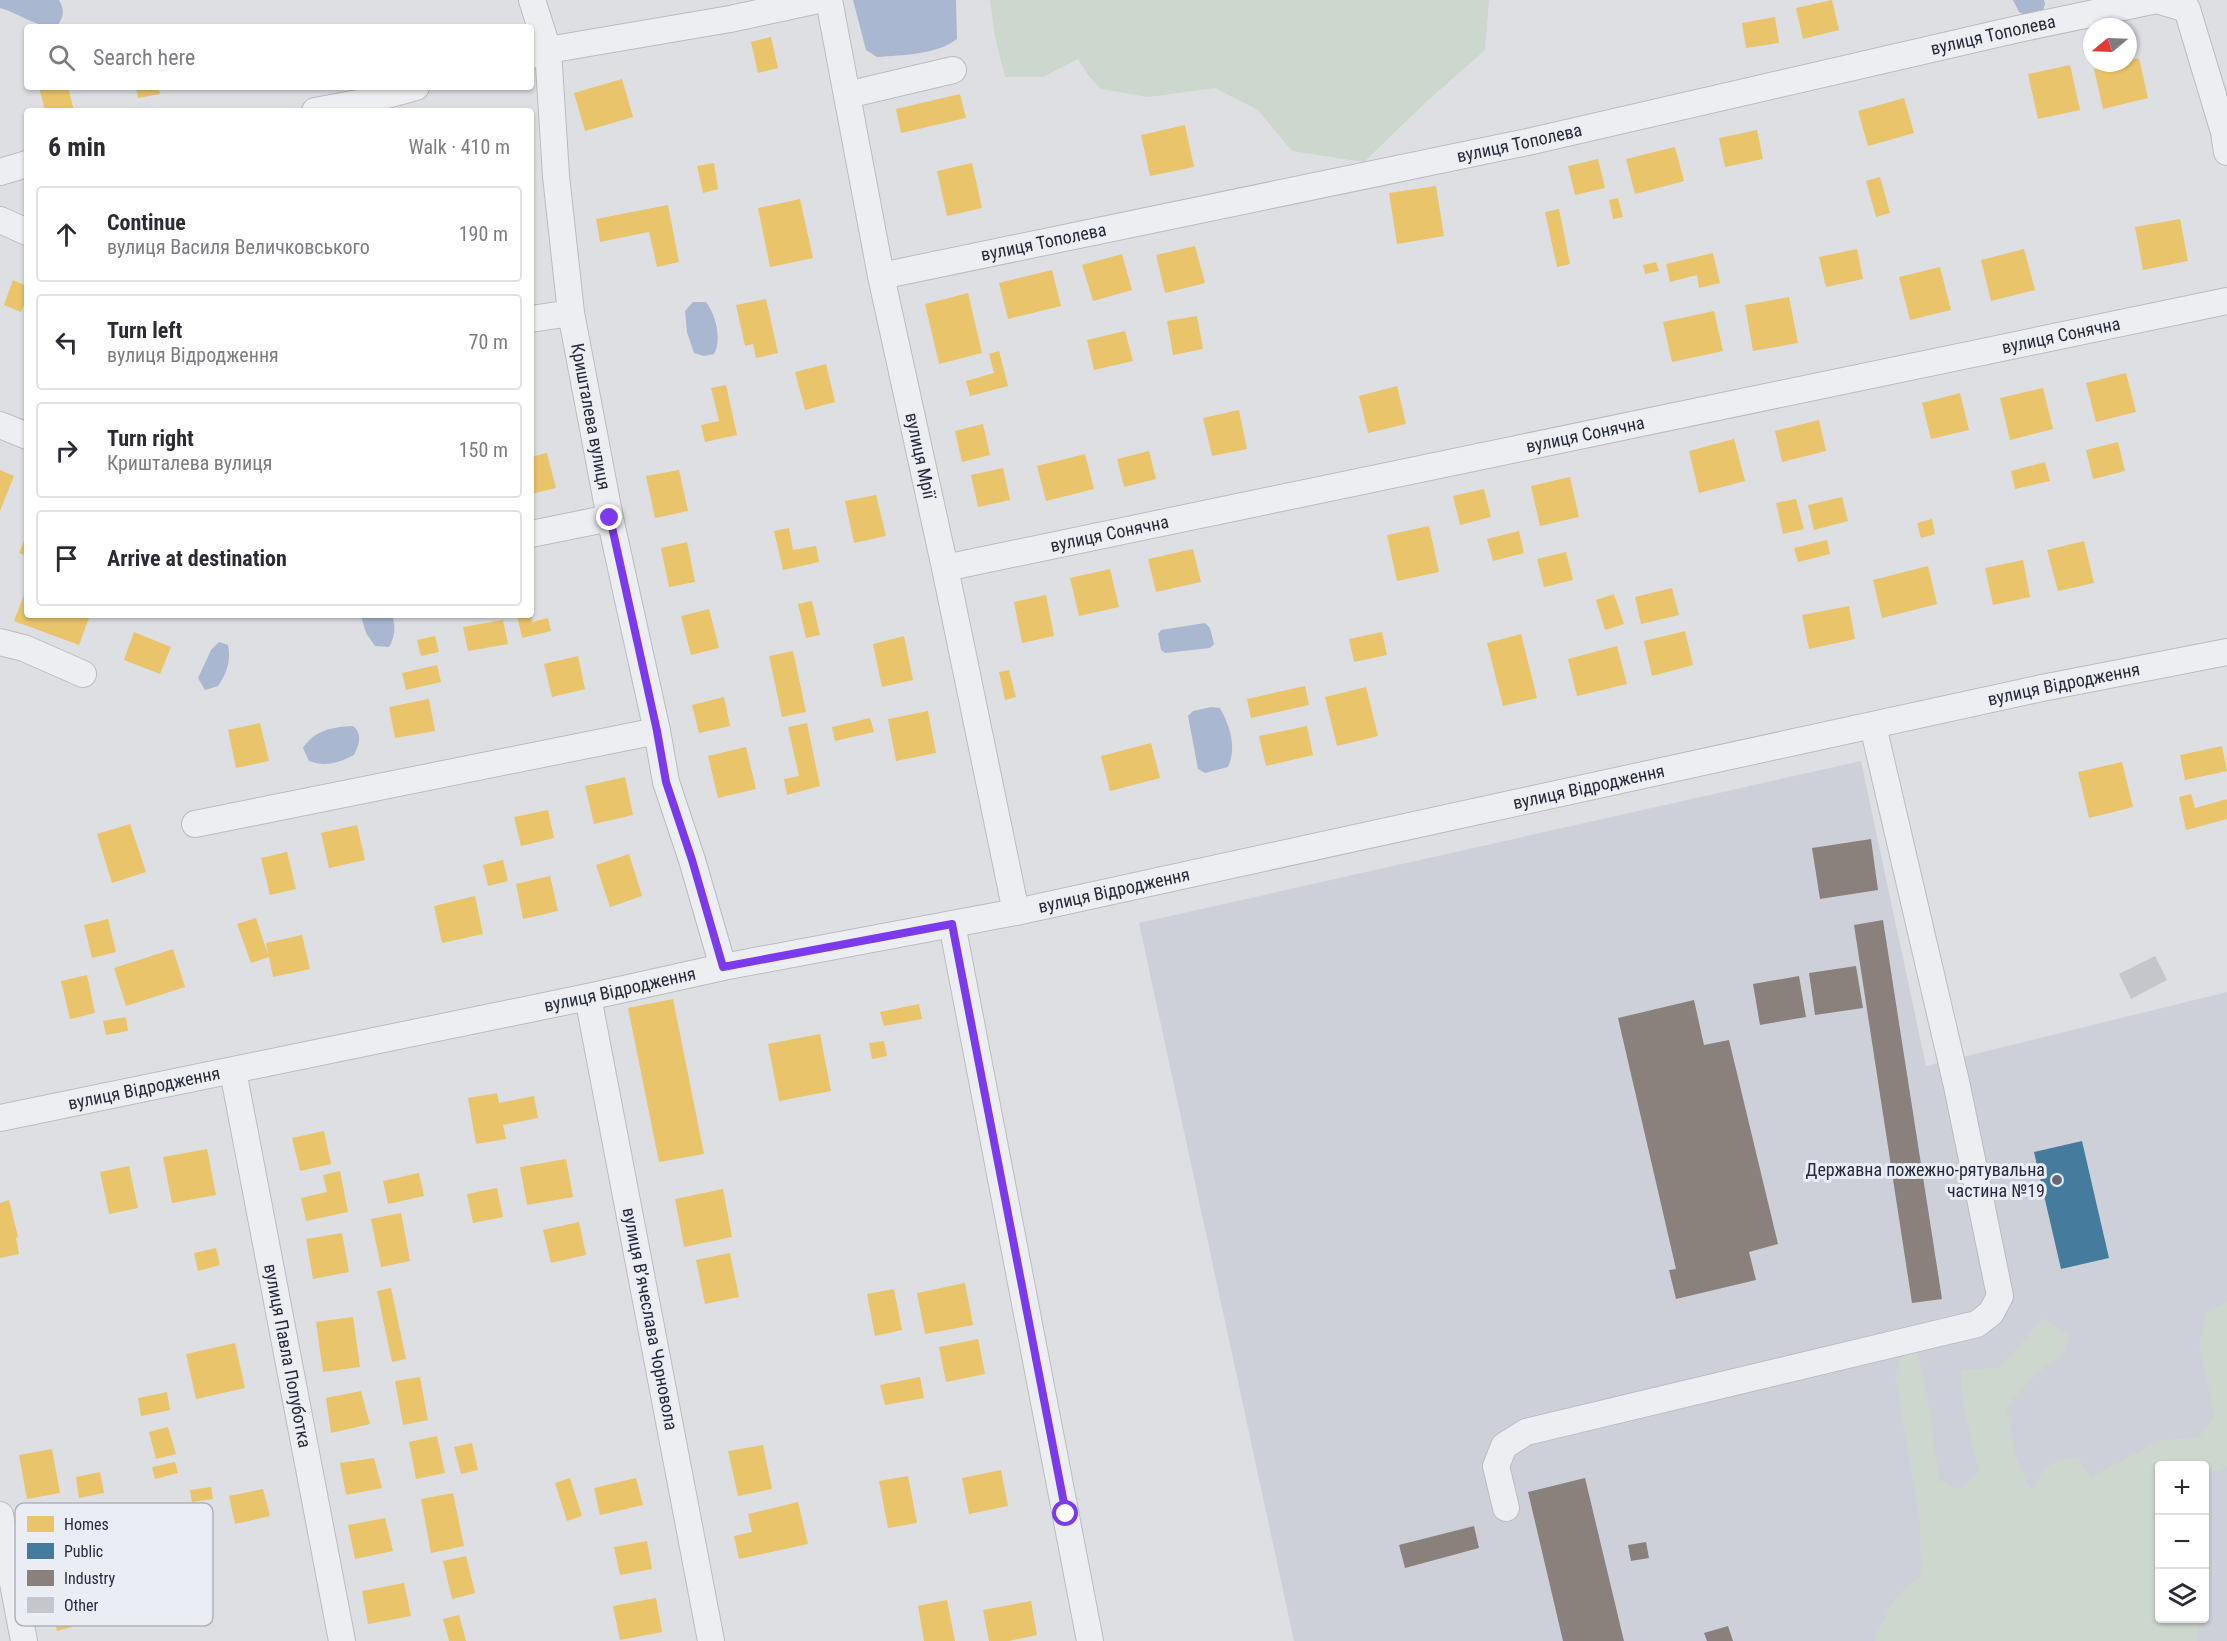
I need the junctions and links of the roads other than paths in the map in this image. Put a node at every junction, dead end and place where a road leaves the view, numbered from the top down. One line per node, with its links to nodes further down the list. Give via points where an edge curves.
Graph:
1 (532, 0): 5 (street, Кришталева вулиця)
2 (818, 0): 5 (street)
3 (829, 0): 8 (street, вулиця Мрії)
4 (2157, 0): 10 (street, вулиця Тополева, via 2187,9); 15 (street, вулиця Тополева, via 1532,141)
5 (540, 52): 17 (street, Кришталева вулиця)
6 (953, 70): 8 (street)
7 (406, 90): 9 (street)
8 (846, 95): 15 (street, вулиця Мрії)
9 (333, 108)
10 (2227, 152)
11 (24, 165): 12 (street)
12 (0, 172)
13 (0, 220): 14 (street)
14 (24, 231)
15 (880, 276): 23 (street, вулиця Мрії)
16 (2227, 301): 23 (street, вулиця Сонячна)
17 (571, 313): 18 (street); 21 (street, Кришталева вулиця)
18 (534, 319)
19 (0, 425): 20 (street)
20 (24, 434)
21 (610, 518): 22 (street); 28 (street, Кришталева вулиця)
22 (534, 533)
23 (945, 568): 30 (street, вулиця Мрії)
24 (0, 642): 26 (street, via 24,648)
25 (2227, 652): 27 (street, вулиця Відродження)
26 (83, 674)
27 (1873, 726): 30 (street, вулиця Відродження); 36 (street, via 1957,1086 2000,1296 1991,1313 1977,1324 1526,1432 1504,1446 1496,1466)
28 (657, 731): 29 (street); 32 (street, Кришталева вулиця, via 666,782)
29 (195, 824)
30 (1016, 912): 31 (street, вулиця Відродження)
31 (952, 924): 32 (street, вулиця Відродження); 43 (street)
32 (723, 967): 33 (street, вулиця Відродження)
33 (588, 997): 34 (street, вулиця Відродження); 42 (street, вулиця Вʼячеслава Чорновола)
34 (233, 1071): 35 (street, вулиця Відродження); 41 (street, вулиця Павла Полуботка)
35 (0, 1118)
36 (1506, 1508)
37 (0, 1515): 38 (street)
38 (15, 1594)
39 (21, 1626): 40 (street)
40 (24, 1641)
41 (342, 1641)
42 (711, 1641)
43 (1090, 1641)

